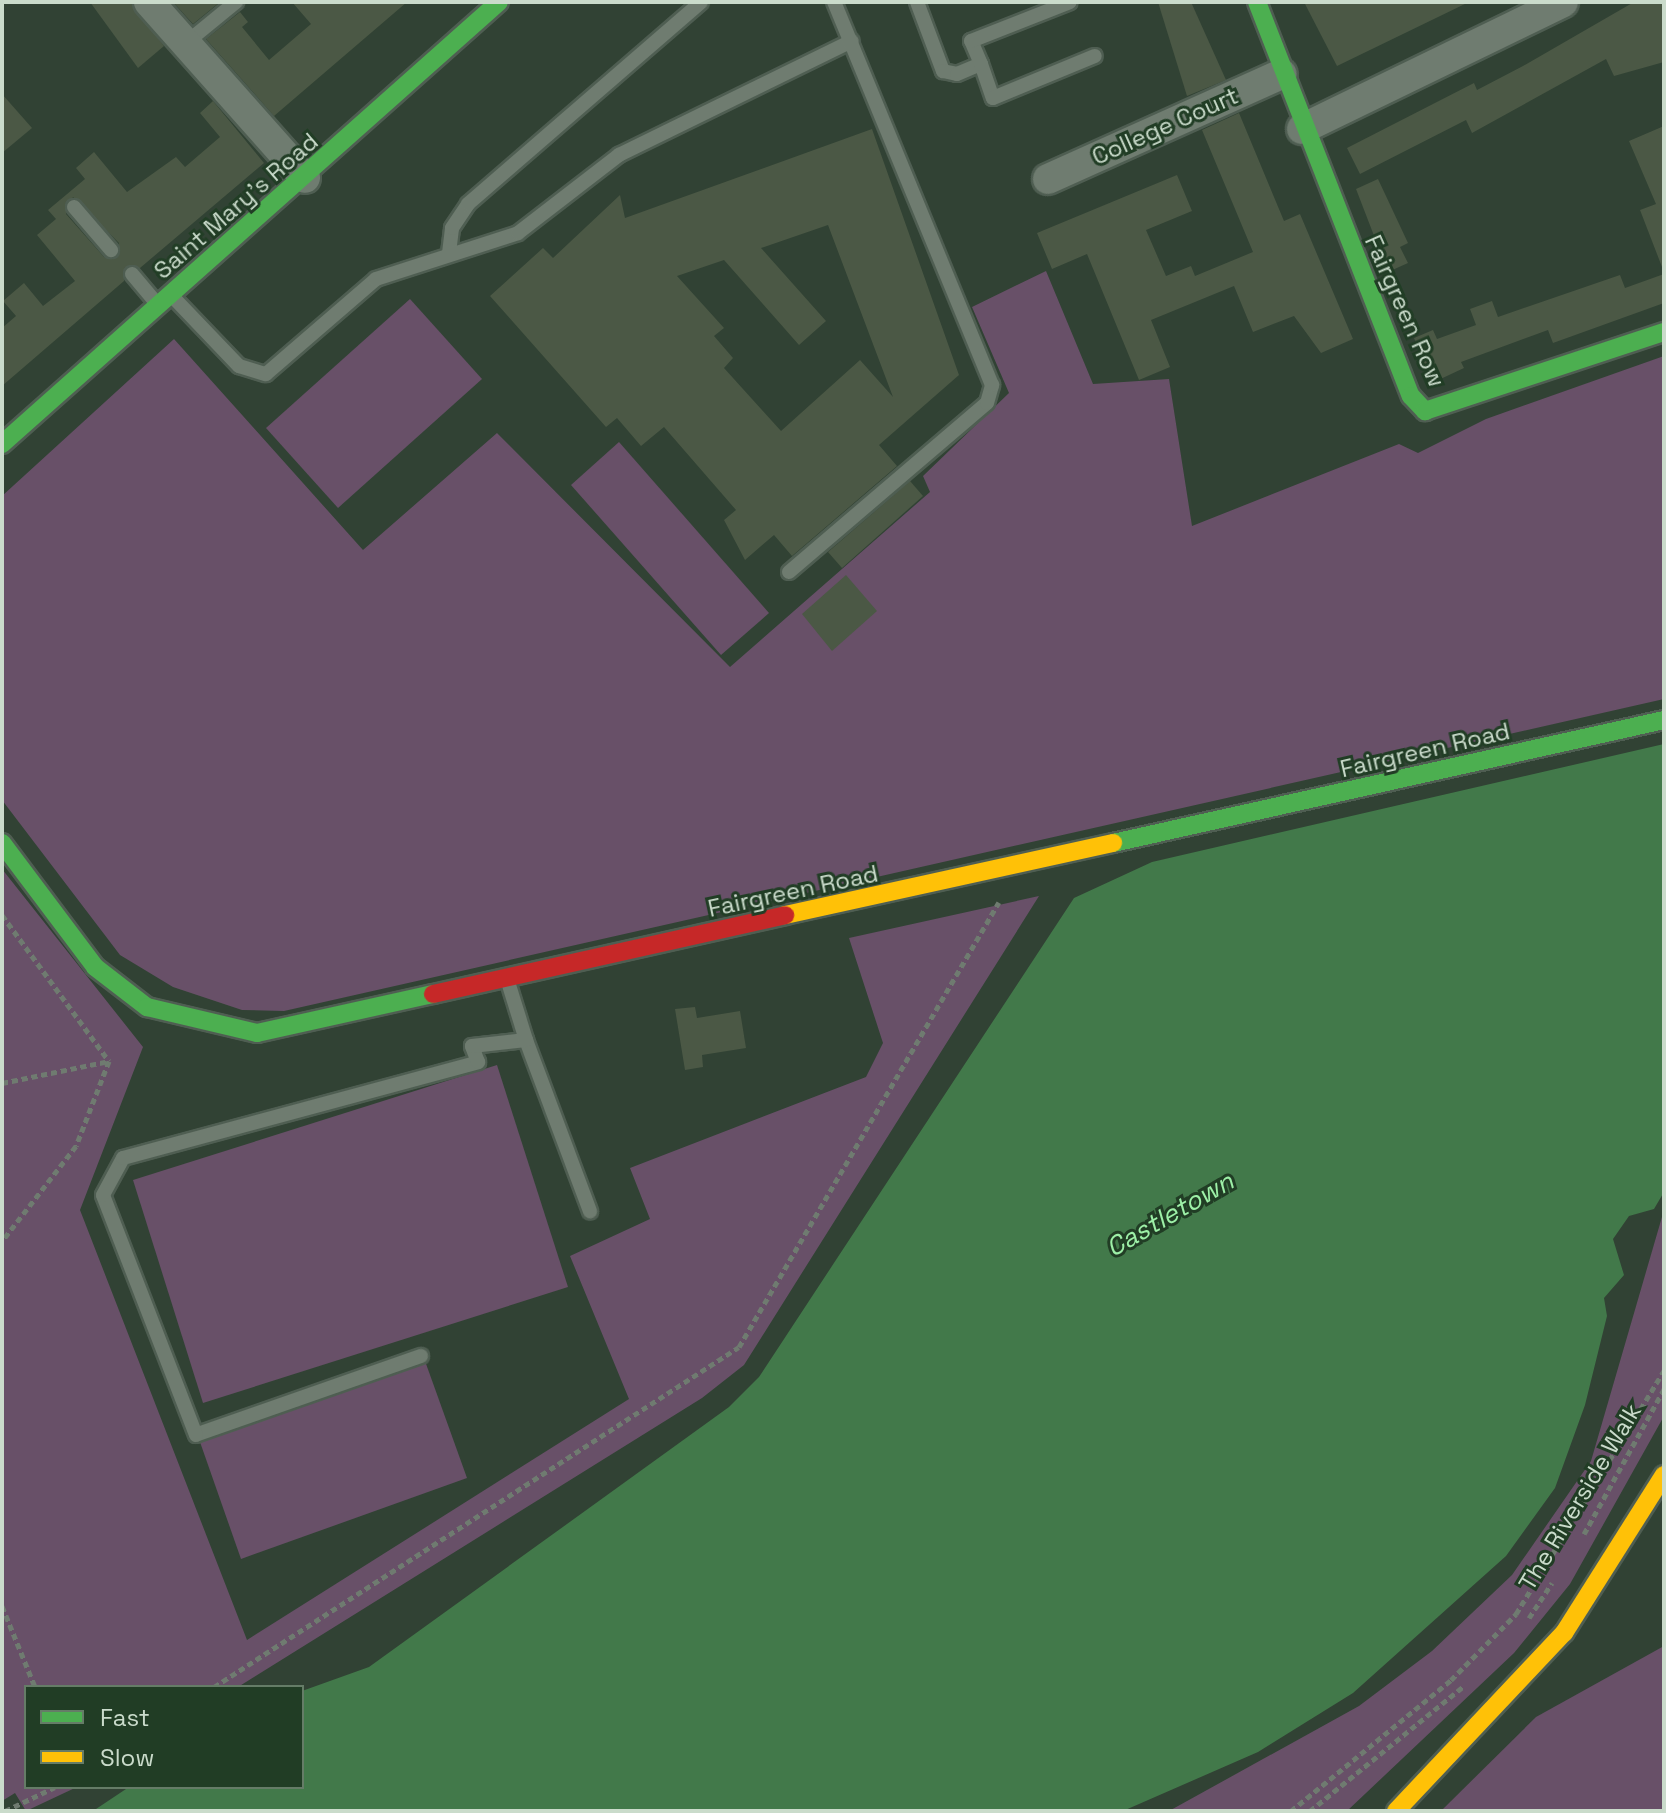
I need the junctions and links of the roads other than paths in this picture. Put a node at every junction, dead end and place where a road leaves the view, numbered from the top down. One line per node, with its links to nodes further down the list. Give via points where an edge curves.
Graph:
1 (149, 2): 11 (street)
2 (236, 2): 11 (lane)
3 (499, 2): 16 (street, Saint Mary's Road)
4 (701, 2): 20 (lane, via 468,204 452,228)
5 (834, 2): 10 (lane)
6 (917, 2): 13 (lane, via 943,71 957,74)
7 (1070, 2): 13 (lane, via 971,41)
8 (1257, 2): 14 (street)
9 (1563, 2): 15 (street)
10 (852, 41): 20 (lane, via 619,155 518,233); 25 (lane, via 992,385 987,403)
11 (186, 43): 16 (street)
12 (1095, 56): 13 (lane, via 993,98)
13 (981, 64)
14 (1282, 74): 15 (street); 17 (street, College Court)
15 (1302, 129): 23 (street, Fairgreen Row, via 1411,396 1425,411)
16 (305, 178): 22 (street, Saint Mary's Road)
17 (1048, 179)
18 (74, 207): 19 (lane)
19 (111, 250)
20 (449, 253): 22 (lane, via 376,279 266,374 239,366)
21 (132, 274): 22 (lane)
22 (166, 301): 24 (street, Saint Mary's Road)
23 (1664, 332)
24 (2, 444)
25 (789, 572)
26 (1664, 720): 28 (street, Fairgreen Road)
27 (2, 843): 28 (street, Fairgreen Road, via 95,967 147,1007 188,1022 257,1033)
28 (508, 979): 29 (lane)
29 (526, 1040): 30 (lane); 31 (lane, via 472,1046 478,1062 123,1158 103,1195 196,1435)
30 (590, 1211)
31 (421, 1356)
32 (1664, 1475): 33 (street, via 1564,1633)
33 (1396, 1811)

